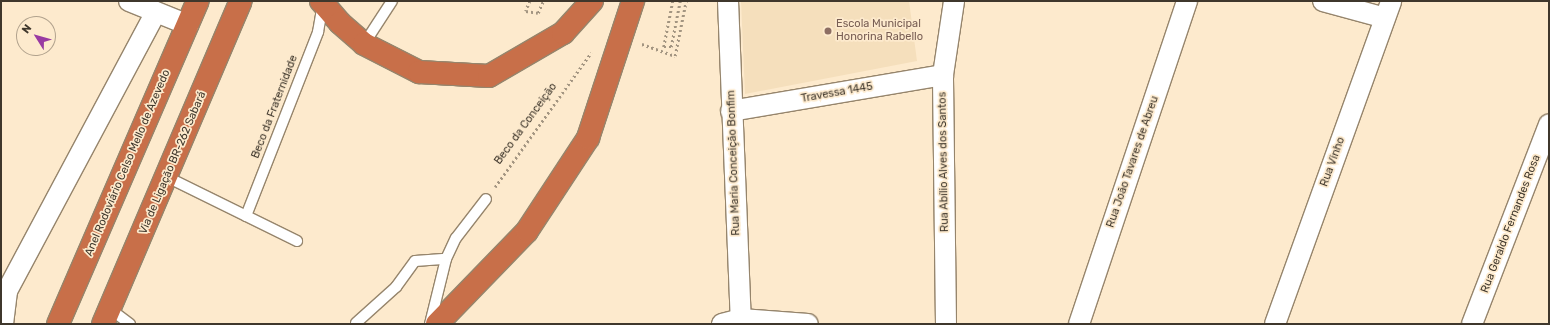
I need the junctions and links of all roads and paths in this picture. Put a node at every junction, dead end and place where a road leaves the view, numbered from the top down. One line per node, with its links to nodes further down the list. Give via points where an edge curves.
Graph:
1 (129, 1): 17 (street)
2 (198, 1): 19 (highway, Anel Rodoviário Celso Mello de Azevedo)
3 (241, 1): 26 (highway, Via de Ligação BR-262 Sabará)
4 (392, 1): 21 (lane)
5 (530, 1): 6 (path, via 526,11 538,13)
6 (543, 1)
7 (592, 1): 21 (highway, via 563,32 489,76 419,72)
8 (632, 1): 20 (highway)
9 (673, 1): 10 (path, via 664,47 671,47)
10 (680, 1)
11 (686, 1): 20 (path, via 675,56)
12 (728, 1): 24 (street, Rua Maria Conceição Bonfim)
13 (954, 1): 23 (street, Rua Abílio Alves dos Santos)
14 (1187, 1): 45 (street, Rua João Tavares de Abreu)
15 (1324, 1): 18 (street)
16 (322, 3): 21 (highway); 28 (lane, Beco da Fraternidade, via 318,32)
17 (158, 6): 19 (street); 31 (street)
18 (1388, 10): 46 (street, Rua Vinho)
19 (188, 25): 37 (highway, Anel Rodoviário Celso Mello de Azevedo)
20 (621, 36): 32 (highway, via 588,138 527,231)
21 (364, 44)
22 (594, 50): 27 (path, Beco da Conceição)
23 (943, 75): 24 (street, Travessa 1445); 44 (street, Rua Abílio Alves dos Santos)
24 (731, 111): 34 (street, Rua Maria Conceição Bonfim)
25 (1549, 124): 47 (street, Rua Geraldo Fernandes Rosa)
26 (167, 177): 28 (lane); 33 (highway, Via de Ligação BR-262 Sabará)
27 (486, 199): 30 (lane, via 456,238)
28 (246, 216): 29 (lane)
29 (297, 241)
30 (446, 259): 35 (lane, via 415,261 396,287); 39 (lane)
31 (4, 288): 36 (street)
32 (462, 297): 40 (highway); 41 (lane)
33 (107, 316): 38 (lane)
34 (741, 321): 42 (street); 43 (street)
35 (356, 323)
36 (3, 324)
37 (58, 324)
38 (130, 324)
39 (430, 324)
40 (436, 324)
41 (452, 324)
42 (722, 324)
43 (808, 324)
44 (946, 324)
45 (1079, 324)
46 (1275, 324)
47 (1472, 324)

